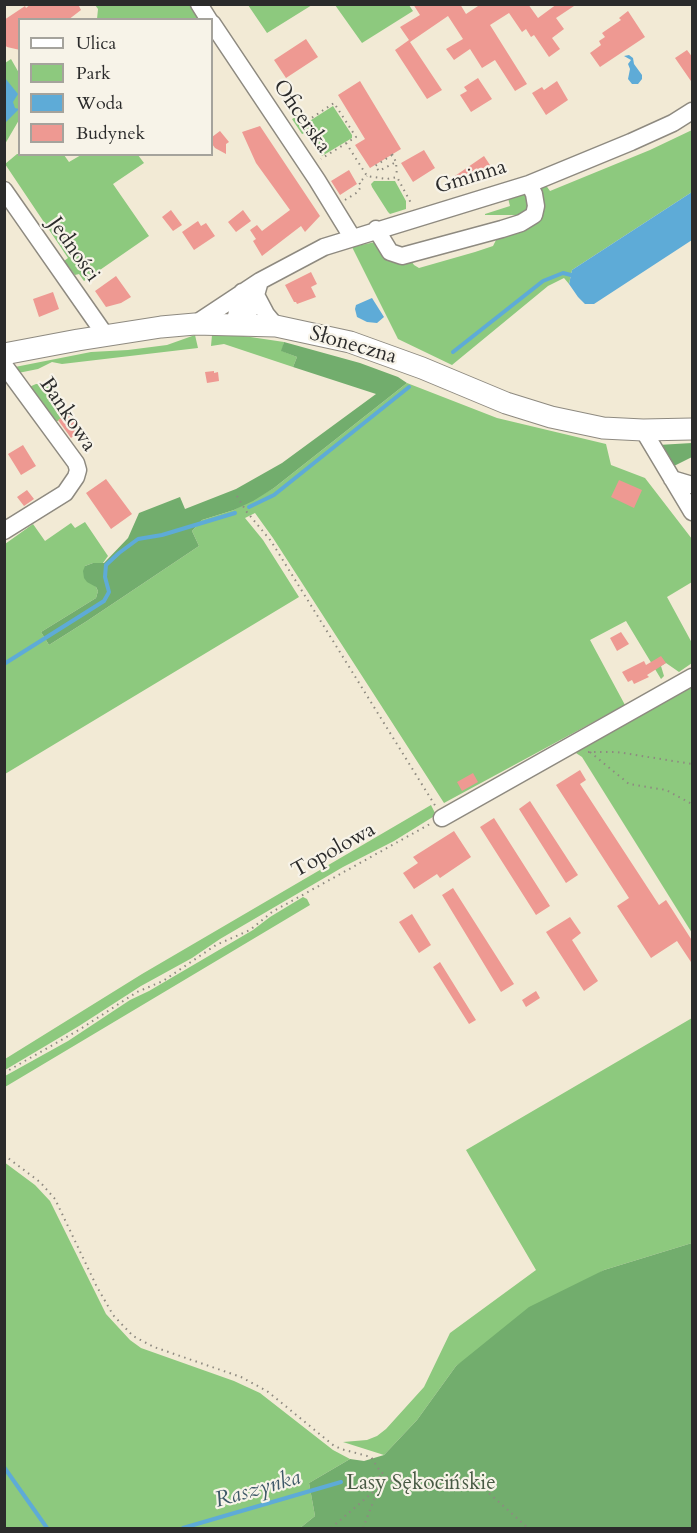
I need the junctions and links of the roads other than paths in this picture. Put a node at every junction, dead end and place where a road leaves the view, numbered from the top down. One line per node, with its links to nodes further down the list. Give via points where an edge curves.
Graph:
1 (199, 4): 2 (street, Oficerska)
2 (208, 18)
3 (213, 25): 8 (street, Oficerska)
4 (693, 111): 5 (street, Gminna, via 658,130)
5 (529, 184): 7 (street, Gminna); 7 (street, via 536,206 534,215 502,230 402,256 390,252)
6 (4, 190): 13 (street, Jedności)
7 (376, 230): 8 (street, Gminna)
8 (351, 237): 9 (street, Gminna, via 324,247)
9 (253, 288): 10 (street, Gminna); 11 (street, via 236,316); 12 (street)
10 (195, 324): 11 (main road, Słoneczna); 13 (main road, Słoneczna)
11 (239, 324): 12 (main road, Słoneczna)
12 (276, 326): 18 (main road, Słoneczna, via 350,342 551,417 603,428)
13 (106, 336): 14 (main road, Słoneczna)
14 (4, 354)
15 (4, 364): 16 (street, Bankowa)
16 (10, 381): 22 (street, Bankowa, via 78,470 65,493)
17 (693, 429): 18 (main road, Słoneczna)
18 (643, 430): 19 (street)
19 (672, 479): 20 (street); 21 (street)
20 (693, 485)
21 (693, 512)
22 (4, 531)
23 (693, 677): 24 (street)
24 (442, 818)

